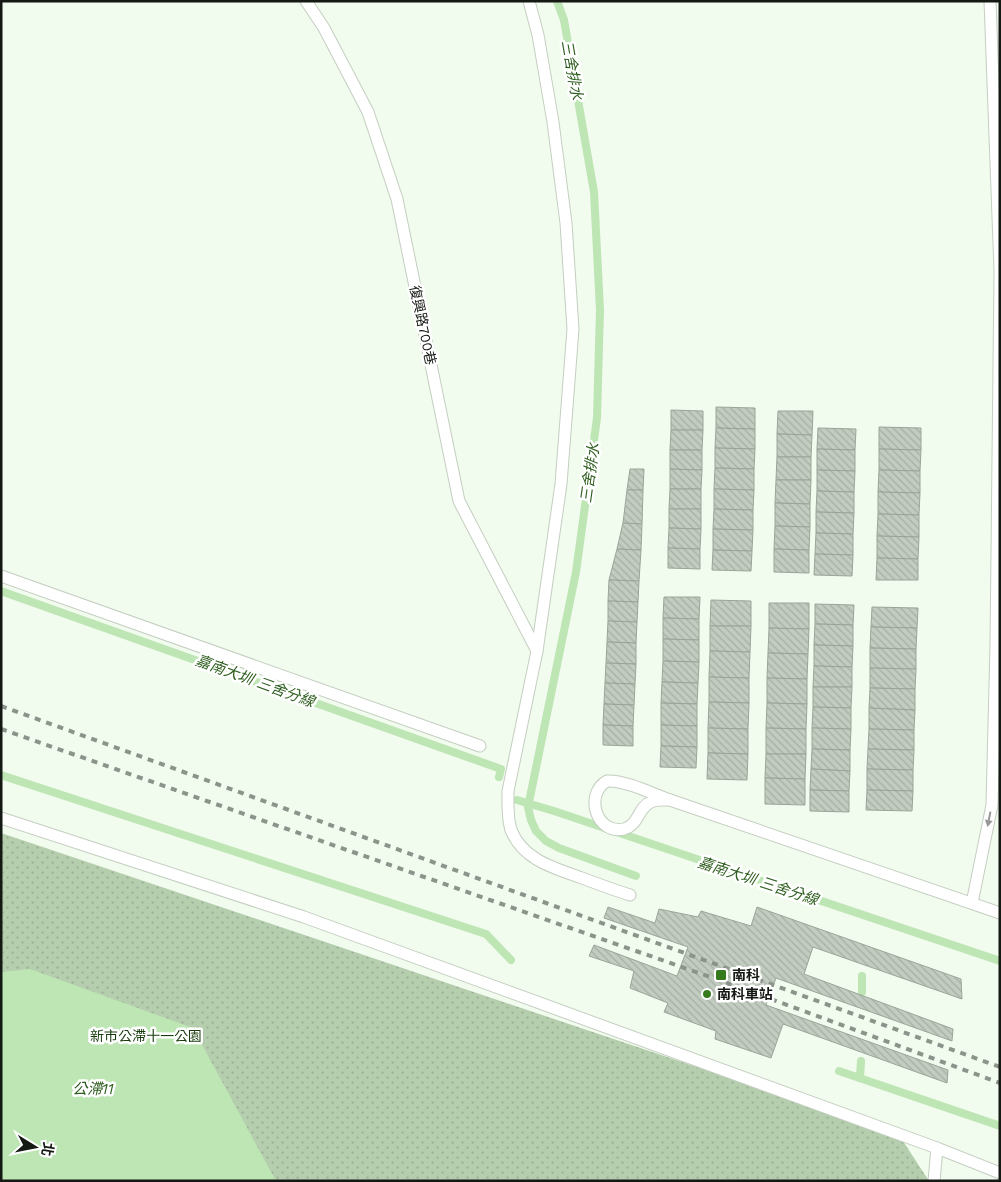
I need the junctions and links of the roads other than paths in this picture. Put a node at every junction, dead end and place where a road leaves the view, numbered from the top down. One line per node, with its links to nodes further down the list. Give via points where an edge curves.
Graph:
1 (306, 1): 5 (lane, 復興路700巷, via 324,28 368,112 398,200 459,501)
2 (529, 1): 5 (lane, via 538,35 566,222 573,329 561,484)
3 (990, 1): 10 (lane, one-way to 10, via 1000,271 996,645 992,805)
4 (1, 576): 6 (lane)
5 (537, 651): 9 (lane, via 508,791 507,811 511,829 519,845 546,866)
6 (480, 746)
7 (670, 800): 7 (lane, via 617,781 607,781 597,792 594,803 596,814 605,825 621,829 631,825 650,802); 10 (lane)
8 (1, 818): 12 (lane, via 304,916)
9 (630, 895)
10 (972, 903): 11 (lane)
11 (1000, 913)
12 (937, 1148): 13 (lane); 14 (lane)
13 (1000, 1173)
14 (934, 1181)

